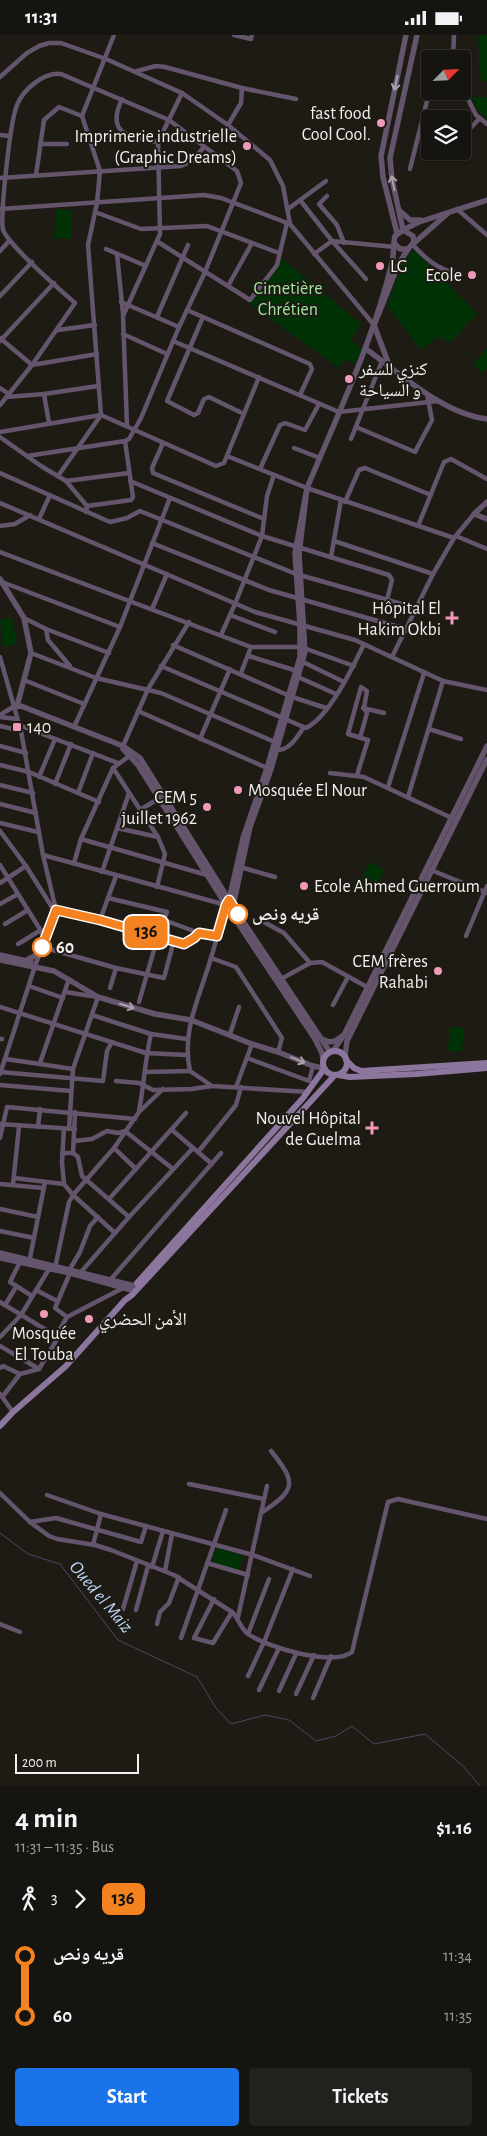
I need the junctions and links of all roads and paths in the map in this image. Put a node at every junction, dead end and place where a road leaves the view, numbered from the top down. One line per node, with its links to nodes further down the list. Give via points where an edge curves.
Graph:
1 (114, 35): 8 (street)
2 (234, 35): 3 (street, via 251,39)
3 (252, 35)
4 (406, 35): 53 (street, one-way to 53, via 381,156 383,177)
5 (417, 35): 43 (street, one-way to 5, via 390,170 390,151)
6 (454, 35): 7 (street)
7 (453, 50)
8 (106, 59): 9 (street); 10 (street, via 61,43 49,43 28,53); 11 (street)
9 (137, 71): 12 (street, via 165,67); 13 (street)
10 (0, 77)
11 (93, 87): 14 (street); 18 (street); 26 (street, via 61,74 46,76 17,104)
12 (242, 88): 15 (street); 22 (street, via 241,103)
13 (182, 93): 20 (street); 22 (street)
14 (122, 99): 20 (street); 27 (street, via 116,122 122,132)
15 (296, 99)
16 (427, 100): 25 (street)
17 (468, 100): 19 (street)
18 (82, 115): 28 (street, via 64,107 54,109 42,124); 33 (street)
19 (479, 119): 21 (street); 23 (street)
20 (169, 120): 27 (street); 30 (street)
21 (487, 124)
22 (228, 125): 45 (street, via 270,160 280,178)
23 (471, 127)
24 (0, 135): 26 (street)
25 (419, 135): 32 (street)
26 (10, 136): 35 (street)
27 (158, 143): 31 (street)
28 (40, 144): 29 (street); 34 (street)
29 (67, 144)
30 (204, 147): 31 (street, via 189,163); 42 (street, via 237,171 241,183)
31 (159, 168): 33 (street); 38 (street)
32 (410, 169)
33 (100, 171): 34 (street); 41 (street)
34 (36, 175): 35 (street)
35 (2, 178): 44 (street)
36 (326, 181): 39 (street)
37 (327, 197): 59 (street, via 320,204 336,225)
38 (160, 198): 41 (street); 42 (street, via 204,195); 51 (street)
39 (300, 200): 45 (street); 56 (street)
40 (487, 200): 46 (street)
41 (97, 203): 44 (street); 47 (street)
42 (234, 203): 50 (street); 52 (street)
43 (398, 208): 49 (street, via 410,220); 53 (street)
44 (1, 209): 55 (street, via 0,220)
45 (288, 209): 50 (street)
46 (457, 209): 48 (street); 54 (street)
47 (95, 212): 51 (street, via 140,229); 83 (street, via 88,245)
48 (449, 213): 49 (street); 62 (street)
49 (432, 218): 53 (street)
50 (288, 223): 66 (street); 67 (street)
51 (162, 229): 52 (street, via 201,226); 57 (street)
52 (222, 232): 58 (street); 71 (street)
53 (400, 232): 61 (street, via 394,239); 62 (street, via 413,236)
54 (487, 235)
55 (9, 241): 64 (street); 69 (street)
56 (332, 241): 59 (street); 67 (street); 73 (street)
57 (158, 242): 68 (street); 70 (street)
58 (252, 243): 66 (street); 75 (street)
59 (344, 243): 61 (street)
60 (188, 245): 68 (street)
61 (395, 246): 62 (street, via 400,249); 84 (street)
62 (410, 247): 72 (street, via 442,270); 84 (street, via 398,265)
63 (106, 249): 65 (street)
64 (0, 251)
65 (117, 253): 70 (street); 77 (street)
66 (279, 253): 75 (street, via 277,265 252,299)
67 (314, 254): 84 (street)
68 (182, 257): 71 (street); 81 (street)
69 (32, 262): 74 (street); 76 (street)
70 (146, 266): 78 (street)
71 (205, 272): 75 (street); 79 (street)
72 (455, 273)
73 (366, 279)
74 (54, 283): 86 (street, via 75,303); 88 (street)
75 (228, 286)
76 (0, 296)
77 (121, 301): 78 (street); 80 (street)
78 (128, 304): 80 (street); 81 (street)
79 (187, 310): 82 (street); 85 (street)
80 (123, 315): 87 (street)
81 (157, 317): 85 (street)
82 (203, 317): 90 (street); 103 (street, via 310,364 312,369)
83 (95, 325): 86 (street); 93 (street)
84 (374, 325): 91 (street); 96 (street)
85 (179, 327): 89 (street)
86 (58, 330): 95 (street)
87 (123, 334): 92 (street); 114 (street)
88 (1, 339): 95 (street)
89 (173, 341): 90 (street); 92 (street)
90 (189, 347): 97 (street); 110 (street, via 167,398 168,403 194,415 204,399 209,397)
91 (366, 349): 94 (street); 109 (street)
92 (167, 353): 116 (street)
93 (97, 354): 95 (street); 98 (street)
94 (382, 361): 96 (street); 108 (street)
95 (32, 365): 102 (street)
96 (390, 366): 101 (street)
97 (259, 377): 103 (street); 110 (street)
98 (98, 385): 100 (street); 111 (street)
99 (0, 388): 102 (street)
100 (44, 394): 102 (street); 113 (street)
101 (427, 394): 104 (street); 105 (street)
102 (8, 395): 107 (street)
103 (300, 395): 106 (street)
104 (438, 401): 105 (street); 112 (street, via 465,415)
105 (429, 403): 108 (street); 115 (street, via 432,420 416,452)
106 (319, 404): 109 (street); 127 (street, via 305,430 285,423 280,425)
107 (0, 405)
108 (361, 409): 109 (street); 115 (street)
109 (339, 412): 126 (street)
110 (244, 414): 125 (street)
111 (101, 415): 113 (street); 114 (street); 122 (street)
112 (487, 419)
113 (49, 423): 117 (street)
114 (128, 426): 116 (street)
115 (356, 427): 119 (street)
116 (135, 429): 120 (street); 121 (street)
117 (0, 432)
118 (0, 437): 124 (street)
119 (351, 439)
120 (125, 441): 122 (street); 129 (street)
121 (163, 443): 125 (street, via 216,466 224,463); 148 (street, via 152,468 154,473)
122 (79, 448): 124 (street); 131 (street)
123 (294, 449): 126 (street)
124 (26, 456): 131 (street)
125 (226, 456): 127 (street)
126 (320, 458): 135 (street)
127 (260, 469): 130 (street)
128 (0, 473): 136 (street)
129 (129, 473): 133 (street); 134 (street)
130 (274, 475): 135 (street); 148 (street)
131 (58, 476): 133 (street)
132 (487, 479): 137 (street, via 450,459)
133 (66, 481): 142 (street)
134 (130, 481): 138 (street); 142 (street, via 131,500)
135 (307, 488): 139 (street); 155 (street)
136 (50, 495): 142 (street); 146 (street)
137 (431, 495): 139 (street, via 365,468 359,470); 150 (street)
138 (170, 498): 147 (street); 151 (street)
139 (343, 501): 150 (street); 153 (street)
140 (0, 503): 143 (street)
141 (486, 505): 144 (street)
142 (87, 509): 147 (street, via 110,522 140,511)
143 (30, 515): 146 (street); 149 (street, via 15,525)
144 (474, 515): 145 (street); 152 (street)
145 (486, 518)
146 (39, 519): 160 (street)
147 (161, 519): 154 (street); 158 (street)
148 (264, 519): 151 (street)
149 (0, 526)
150 (418, 526): 152 (street)
151 (262, 536): 155 (street); 158 (street)
152 (455, 537): 156 (street); 162 (street)
153 (334, 541): 159 (street); 162 (street)
154 (152, 543): 160 (street); 165 (street)
155 (297, 547): 159 (street); 163 (street)
156 (487, 549)
157 (0, 552): 168 (street)
158 (254, 557): 163 (street); 165 (street)
159 (331, 557): 167 (street, via 391,577)
160 (144, 564): 161 (street); 168 (street)
161 (167, 574): 169 (street); 171 (street)
162 (433, 574): 170 (street)
163 (298, 575): 166 (street); 167 (street)
164 (1, 580): 173 (street); 176 (street)
165 (244, 580): 166 (street); 169 (street)
166 (300, 600): 175 (street); 178 (street)
167 (387, 600): 170 (street)
168 (129, 601): 171 (street); 176 (street)
169 (235, 604): 172 (street); 175 (street)
170 (416, 608): 178 (street)
171 (152, 609): 174 (street)
172 (230, 615): 179 (street); 180 (street)
173 (24, 618): 177 (street); 185 (street)
174 (189, 622): 180 (street); 182 (street)
175 (303, 625): 181 (street); 184 (street)
176 (120, 627): 186 (street)
177 (46, 629): 186 (street); 193 (street, via 48,640)
178 (406, 629): 189 (street)
179 (275, 632)
180 (221, 635): 183 (street)
181 (364, 644): 189 (street); 192 (street)
182 (173, 645): 191 (street); 194 (street)
183 (251, 647): 184 (street); 187 (street)
184 (303, 647): 190 (street); 192 (street); 196 (street)
185 (31, 653): 193 (street); 199 (street)
186 (109, 653): 198 (street)
187 (248, 656): 195 (street); 196 (street)
188 (0, 657): 208 (street)
189 (392, 657): 197 (street)
190 (303, 662): 196 (street); 201 (street)
191 (161, 666): 202 (street); 204 (street)
192 (354, 666): 201 (street)
193 (71, 667): 198 (street)
194 (230, 669): 195 (street); 204 (street)
195 (241, 673): 206 (street)
196 (298, 673): 205 (street); 206 (street)
197 (424, 673): 200 (street); 247 (street)
198 (96, 678): 202 (street); 207 (street)
199 (24, 680): 207 (street); 208 (street)
200 (443, 681): 203 (street); 221 (street)
201 (344, 682): 205 (street)
202 (148, 689): 212 (street); 214 (street)
203 (487, 690)
204 (221, 693): 214 (street); 216 (street)
205 (336, 694): 210 (street)
206 (290, 696): 210 (street); 216 (street)
207 (84, 704): 219 (street)
208 (15, 706): 215 (street); 217 (street); 219 (street)
209 (357, 706): 211 (street); 211 (street, via 361,687 367,691); 223 (street, via 348,734)
210 (326, 708): 220 (street, via 316,723 306,729)
211 (364, 708): 213 (street); 223 (street, via 367,713)
212 (138, 711): 225 (street); 229 (street)
213 (384, 713)
214 (211, 715): 225 (street); 227 (street)
215 (0, 716): 217 (street)
216 (284, 719): 220 (street); 227 (street); 232 (street)
217 (18, 722): 222 (street); 224 (street)
218 (0, 726): 222 (street)
219 (74, 727): 229 (street)
220 (304, 727): 232 (street, via 291,745)
221 (429, 729): 226 (street); 251 (street)
222 (21, 731): 233 (street)
223 (360, 738): 243 (street, via 368,740)
224 (55, 739): 228 (street); 244 (street)
225 (200, 739): 239 (street)
226 (461, 739)
227 (275, 742): 239 (street)
228 (71, 744): 234 (street); 245 (street)
229 (120, 745): 235 (street)
230 (0, 746): 233 (street)
231 (487, 746): 257 (street)
232 (277, 750): 270 (street, via 250,827)
233 (26, 753): 241 (street)
234 (93, 753): 237 (street); 249 (street)
235 (132, 754): 237 (street); 252 (street); 284 (street, via 144,763)
236 (487, 759): 257 (street)
237 (118, 763): 240 (street)
238 (0, 765): 241 (street)
239 (267, 768): 284 (street, via 243,838)
240 (113, 769): 250 (street); 253 (street)
241 (29, 772): 244 (street); 248 (street)
242 (330, 773): 243 (street)
243 (358, 775): 247 (street)
244 (39, 777): 245 (street)
245 (55, 784): 249 (street)
246 (0, 785): 248 (street)
247 (388, 787): 251 (street)
248 (33, 793): 256 (street)
249 (78, 793): 253 (street)
250 (129, 793): 255 (street); 259 (street)
251 (408, 797): 257 (street)
252 (158, 799): 255 (street); 274 (street)
253 (100, 802): 263 (street)
254 (0, 804): 256 (street)
255 (140, 810): 262 (street)
256 (36, 813): 261 (street)
257 (454, 819): 271 (street)
258 (0, 823): 261 (street)
259 (117, 828): 262 (street); 264 (street)
260 (0, 831): 269 (street)
261 (38, 832): 265 (street)
262 (158, 837): 267 (street, via 165,854)
263 (81, 839): 264 (street); 266 (street)
264 (111, 848): 267 (street); 272 (street)
265 (42, 855): 266 (street); 286 (street)
266 (74, 863): 272 (street)
267 (163, 863): 274 (street); 279 (street)
268 (0, 865): 275 (street)
269 (26, 866): 275 (street); 286 (street)
270 (240, 867): 276 (street); 284 (street)
271 (429, 869): 280 (street); 312 (street); 338 (street, via 347,1041)
272 (102, 872): 273 (street)
273 (116, 875): 279 (street); 282 (street)
274 (206, 875): 284 (street)
275 (8, 877): 277 (street); 281 (street)
276 (275, 877)
277 (0, 883)
278 (487, 886): 280 (street)
279 (157, 887): 284 (street)
280 (485, 893): 295 (street)
281 (18, 894): 283 (street); 285 (street)
282 (108, 898): 287 (street); 288 (street, via 167,913)
283 (0, 904)
284 (229, 904): 294 (street); 310 (street); 340 (street, via 316,1039)
285 (28, 910): 290 (street); 291 (street)
286 (56, 912): 287 (street); 296 (street)
287 (100, 920): 293 (street)
288 (164, 921): 292 (street); 293 (street)
289 (262, 921): 304 (street, via 284,933)
290 (5, 924)
291 (41, 930): 296 (street); 298 (street)
292 (199, 933): 294 (street); 297 (street, via 184,944)
293 (158, 935): 297 (street); 307 (street)
294 (217, 936): 301 (street)
295 (466, 936)
296 (46, 939): 299 (street)
297 (174, 940): 307 (street, via 164,978)
298 (18, 944)
299 (41, 950): 302 (street); 305 (street); 306 (street)
300 (0, 955): 302 (street)
301 (211, 958): 323 (street); 334 (street, via 236,967 282,1038)
302 (27, 960): 305 (street)
303 (0, 961): 305 (street)
304 (310, 963): 308 (street, via 322,962); 310 (street)
305 (35, 965): 309 (street); 311 (street)
306 (116, 968): 307 (street); 313 (street)
307 (147, 974): 317 (street)
308 (348, 977): 312 (street); 318 (street)
309 (69, 979): 314 (street); 315 (street)
310 (281, 979): 329 (street)
311 (29, 986): 316 (street); 321 (street)
312 (367, 987): 328 (street)
313 (110, 988)
314 (65, 992): 315 (street); 316 (street)
315 (98, 997): 322 (street); 323 (street, one-way to 323, via 155,1014)
316 (63, 998): 324 (street)
317 (139, 1002)
318 (333, 1005)
319 (0, 1007): 321 (street)
320 (239, 1007): 327 (street)
321 (21, 1013): 324 (street); 339 (street)
322 (92, 1015): 325 (street); 326 (street)
323 (191, 1020): 327 (street); 330 (street)
324 (54, 1023): 325 (street); 341 (street)
325 (86, 1034): 331 (street); 345 (street)
326 (151, 1034): 330 (street); 335 (street)
327 (230, 1034): 332 (street)
328 (344, 1035): 329 (street, via 328,1042); 333 (street)
329 (320, 1037): 333 (street)
330 (187, 1039): 336 (street)
331 (112, 1042): 335 (street); 351 (street, via 107,1051 103,1081)
332 (252, 1044): 334 (street); 337 (street)
333 (332, 1051): 338 (main road, via 340,1052); 340 (main road)
334 (278, 1052): 343 (street, one-way to 343)
335 (146, 1053): 336 (street); 348 (street)
336 (186, 1055): 347 (street)
337 (247, 1058): 343 (street, via 309,1081); 356 (street)
338 (345, 1058): 342 (main road, via 354,1068 366,1071); 350 (main road, via 346,1069)
339 (6, 1059): 341 (street); 349 (street)
340 (323, 1060): 346 (main road)
341 (40, 1063): 345 (street)
342 (487, 1063)
343 (314, 1066): 346 (street)
344 (487, 1068): 350 (main road, via 416,1074)
345 (73, 1069): 351 (street)
346 (324, 1069): 350 (main road); 359 (main road)
347 (190, 1071): 348 (street); 355 (street)
348 (145, 1072): 354 (street)
349 (0, 1073): 351 (street)
350 (336, 1075): 408 (main road)
351 (72, 1078): 358 (street)
352 (116, 1081): 354 (street)
353 (0, 1085): 358 (street)
354 (144, 1085): 357 (street, via 154,1090); 362 (street)
355 (212, 1086): 356 (street); 357 (street)
356 (238, 1087): 359 (street); 376 (street, via 236,1105)
357 (164, 1089): 362 (street)
358 (71, 1091): 361 (street)
359 (308, 1092): 408 (main road)
360 (40, 1109): 361 (street); 365 (street, via 7,1107); 367 (street)
361 (73, 1112): 364 (street); 368 (street)
362 (139, 1112): 364 (street)
363 (186, 1113): 369 (street)
364 (135, 1119): 370 (street)
365 (2, 1124): 366 (street); 371 (street)
366 (19, 1127): 367 (street); 383 (street)
367 (38, 1127): 368 (street)
368 (69, 1129): 372 (street); 377 (street)
369 (172, 1130): 373 (street); 375 (street)
370 (125, 1131): 372 (street, via 106,1131 92,1139); 374 (street); 375 (street)
371 (0, 1138)
372 (74, 1141): 378 (street)
373 (193, 1147): 376 (street); 382 (street)
374 (114, 1149): 381 (street); 384 (street)
375 (153, 1151): 381 (street); 382 (street)
376 (198, 1151): 380 (street)
377 (62, 1153): 378 (street); 388 (street)
378 (72, 1153): 384 (street, via 78,1157 80,1173)
379 (221, 1153): 380 (street)
380 (212, 1164): 405 (street)
381 (136, 1169): 391 (street)
382 (173, 1169): 395 (street)
383 (14, 1178): 385 (street); 387 (street)
384 (86, 1180): 390 (street); 391 (street)
385 (45, 1182): 388 (street); 389 (street)
386 (0, 1184): 387 (street)
387 (13, 1184): 389 (street)
388 (64, 1184): 390 (street)
389 (43, 1188): 393 (street)
390 (73, 1195): 394 (street); 402 (street, via 68,1202)
391 (109, 1199): 395 (street)
392 (0, 1209): 393 (street)
393 (38, 1217): 398 (street)
394 (98, 1217): 397 (street); 403 (street, via 90,1226)
395 (129, 1217): 397 (street)
396 (0, 1231): 398 (street)
397 (114, 1233): 404 (street)
398 (34, 1238): 401 (street)
399 (0, 1258): 400 (street); 401 (street)
400 (20, 1262): 401 (street); 406 (street, via 10,1279)
401 (29, 1262): 402 (street)
402 (53, 1268): 403 (street); 409 (street)
403 (70, 1271): 404 (street); 407 (street); 412 (street)
404 (81, 1272): 405 (street)
405 (111, 1279): 408 (street)
406 (16, 1287): 410 (street); 413 (street)
407 (123, 1288): 408 (street); 415 (street)
408 (135, 1288): 423 (main road, via 66,1366)
409 (36, 1290): 410 (street); 412 (street)
410 (32, 1296): 414 (street)
411 (0, 1301): 413 (street)
412 (56, 1301): 415 (street, via 55,1308)
413 (5, 1305): 414 (street)
414 (21, 1315): 416 (street); 417 (street)
415 (66, 1317): 416 (street)
416 (56, 1336): 420 (street)
417 (0, 1337)
418 (0, 1346): 420 (street)
419 (0, 1368): 421 (street, via 3,1366)
420 (39, 1369): 421 (street)
421 (20, 1374): 422 (street)
422 (1, 1395): 423 (street)
423 (13, 1412): 424 (main road)
424 (0, 1426)
425 (270, 1451): 432 (street, via 287,1471 289,1486 283,1496)
426 (189, 1484): 430 (street)
427 (266, 1486): 430 (street)
428 (0, 1493): 435 (street)
429 (47, 1495): 433 (street)
430 (264, 1499): 432 (street)
431 (226, 1510): 441 (street)
432 (261, 1513): 442 (street)
433 (101, 1514): 436 (street); 437 (street)
434 (487, 1519): 467 (street, via 398,1499 388,1502 352,1652)
435 (30, 1522): 437 (street, via 56,1518); 440 (street, via 48,1536)
436 (146, 1526): 437 (street, via 141,1542); 438 (street)
437 (97, 1530): 440 (street)
438 (163, 1531): 439 (street); 445 (street)
439 (172, 1534): 441 (street); 447 (street)
440 (92, 1545): 443 (street)
441 (213, 1545): 442 (street); 444 (street)
442 (253, 1555): 446 (street); 448 (street)
443 (137, 1561): 445 (street); 454 (street)
444 (206, 1563): 448 (street); 452 (street)
445 (150, 1566): 447 (street); 455 (street)
446 (293, 1569): 449 (street); 463 (street)
447 (164, 1571): 450 (street)
448 (248, 1575): 457 (street)
449 (310, 1576)
450 (178, 1577): 452 (street); 459 (street)
451 (269, 1579): 461 (street)
452 (197, 1589): 453 (street); 462 (street)
453 (214, 1599): 456 (street); 456 (street, via 194,1638 213,1643)
454 (124, 1609)
455 (136, 1610)
456 (232, 1612): 457 (street)
457 (238, 1617): 461 (street)
458 (0, 1623): 460 (street)
459 (157, 1624)
460 (20, 1631)
461 (248, 1634): 463 (street)
462 (182, 1638)
463 (264, 1642): 464 (street); 468 (street)
464 (279, 1649): 465 (street); 469 (street)
465 (296, 1654): 466 (street); 470 (street)
466 (314, 1655): 467 (street); 471 (street)
467 (331, 1656): 472 (street)
468 (248, 1675)
469 (259, 1690)
470 (279, 1691)
471 (296, 1694)
472 (313, 1698)

